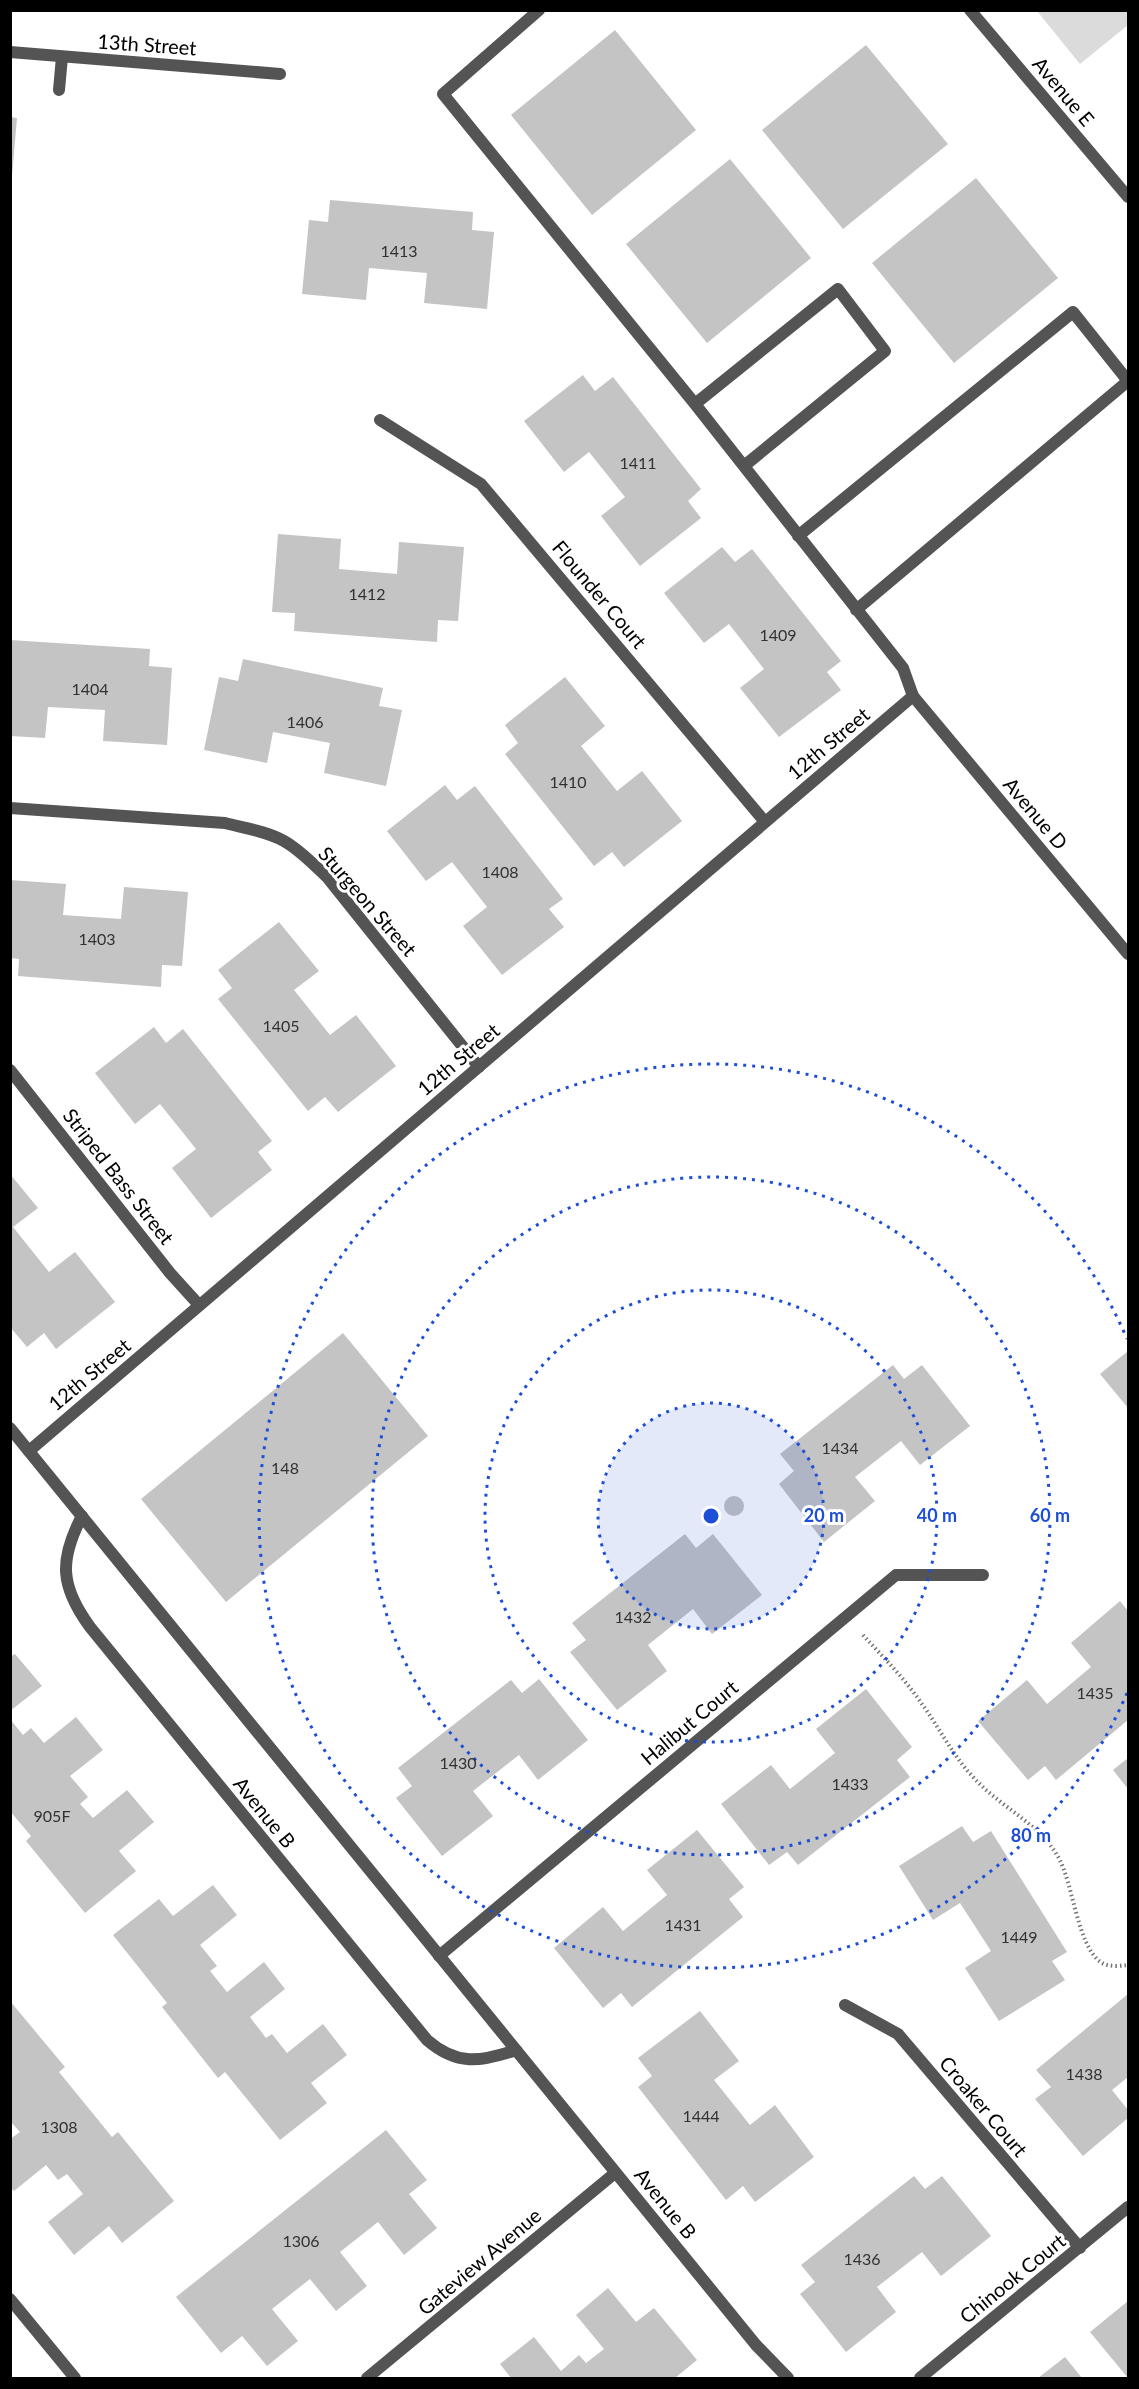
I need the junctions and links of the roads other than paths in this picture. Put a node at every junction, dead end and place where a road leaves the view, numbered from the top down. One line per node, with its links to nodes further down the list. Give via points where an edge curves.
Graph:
1 (539, 10): 9 (street, Avenue D, via 443,94)
2 (970, 10): 7 (street, Avenue E)
3 (10, 52): 4 (street, 13th Street)
4 (62, 57): 5 (street, 13th Street); 6 (street)
5 (280, 74)
6 (59, 90)
7 (1128, 197)
8 (1128, 381): 12 (street, via 1073,312); 13 (street)
9 (695, 404): 11 (street, Avenue D); 11 (street, via 838,289 885,351)
10 (380, 420): 16 (street, Flounder Court, via 481,484)
11 (744, 466): 12 (street, Avenue D)
12 (798, 536): 13 (street, Avenue D)
13 (856, 610): 14 (street, Avenue D, via 903,668)
14 (913, 696): 16 (street, 12th Street); 17 (street, Avenue D)
15 (10, 808): 18 (street, Sturgeon Street, via 225,823 283,840 327,877)
16 (765, 822): 18 (street, 12th Street)
17 (1128, 954)
18 (479, 1067): 20 (street, 12th Street)
19 (10, 1070): 20 (street, Striped Bass Street)
20 (199, 1305): 22 (street, 12th Street)
21 (10, 1428): 22 (street, Avenue B)
22 (29, 1451): 23 (street, Avenue B)
23 (82, 1516): 25 (street, Avenue B); 27 (street, Avenue B, via 70,1542 65,1567 66,1582 79,1612 401,2010 426,2040 450,2056 478,2060)
24 (983, 1575): 25 (street, Halibut Court, via 896,1575)
25 (439, 1956): 27 (street, Avenue B)
26 (845, 2005): 30 (street, Croaker Court, via 897,2034)
27 (516, 2050): 28 (street, Avenue B)
28 (615, 2173): 33 (street, Gateview Avenue); 34 (street, Avenue B)
29 (1128, 2207): 30 (street, Chinook Court)
30 (1080, 2248): 35 (street, Chinook Court)
31 (10, 2299): 32 (street)
32 (75, 2379)
33 (367, 2379)
34 (788, 2379)
35 (920, 2379)

